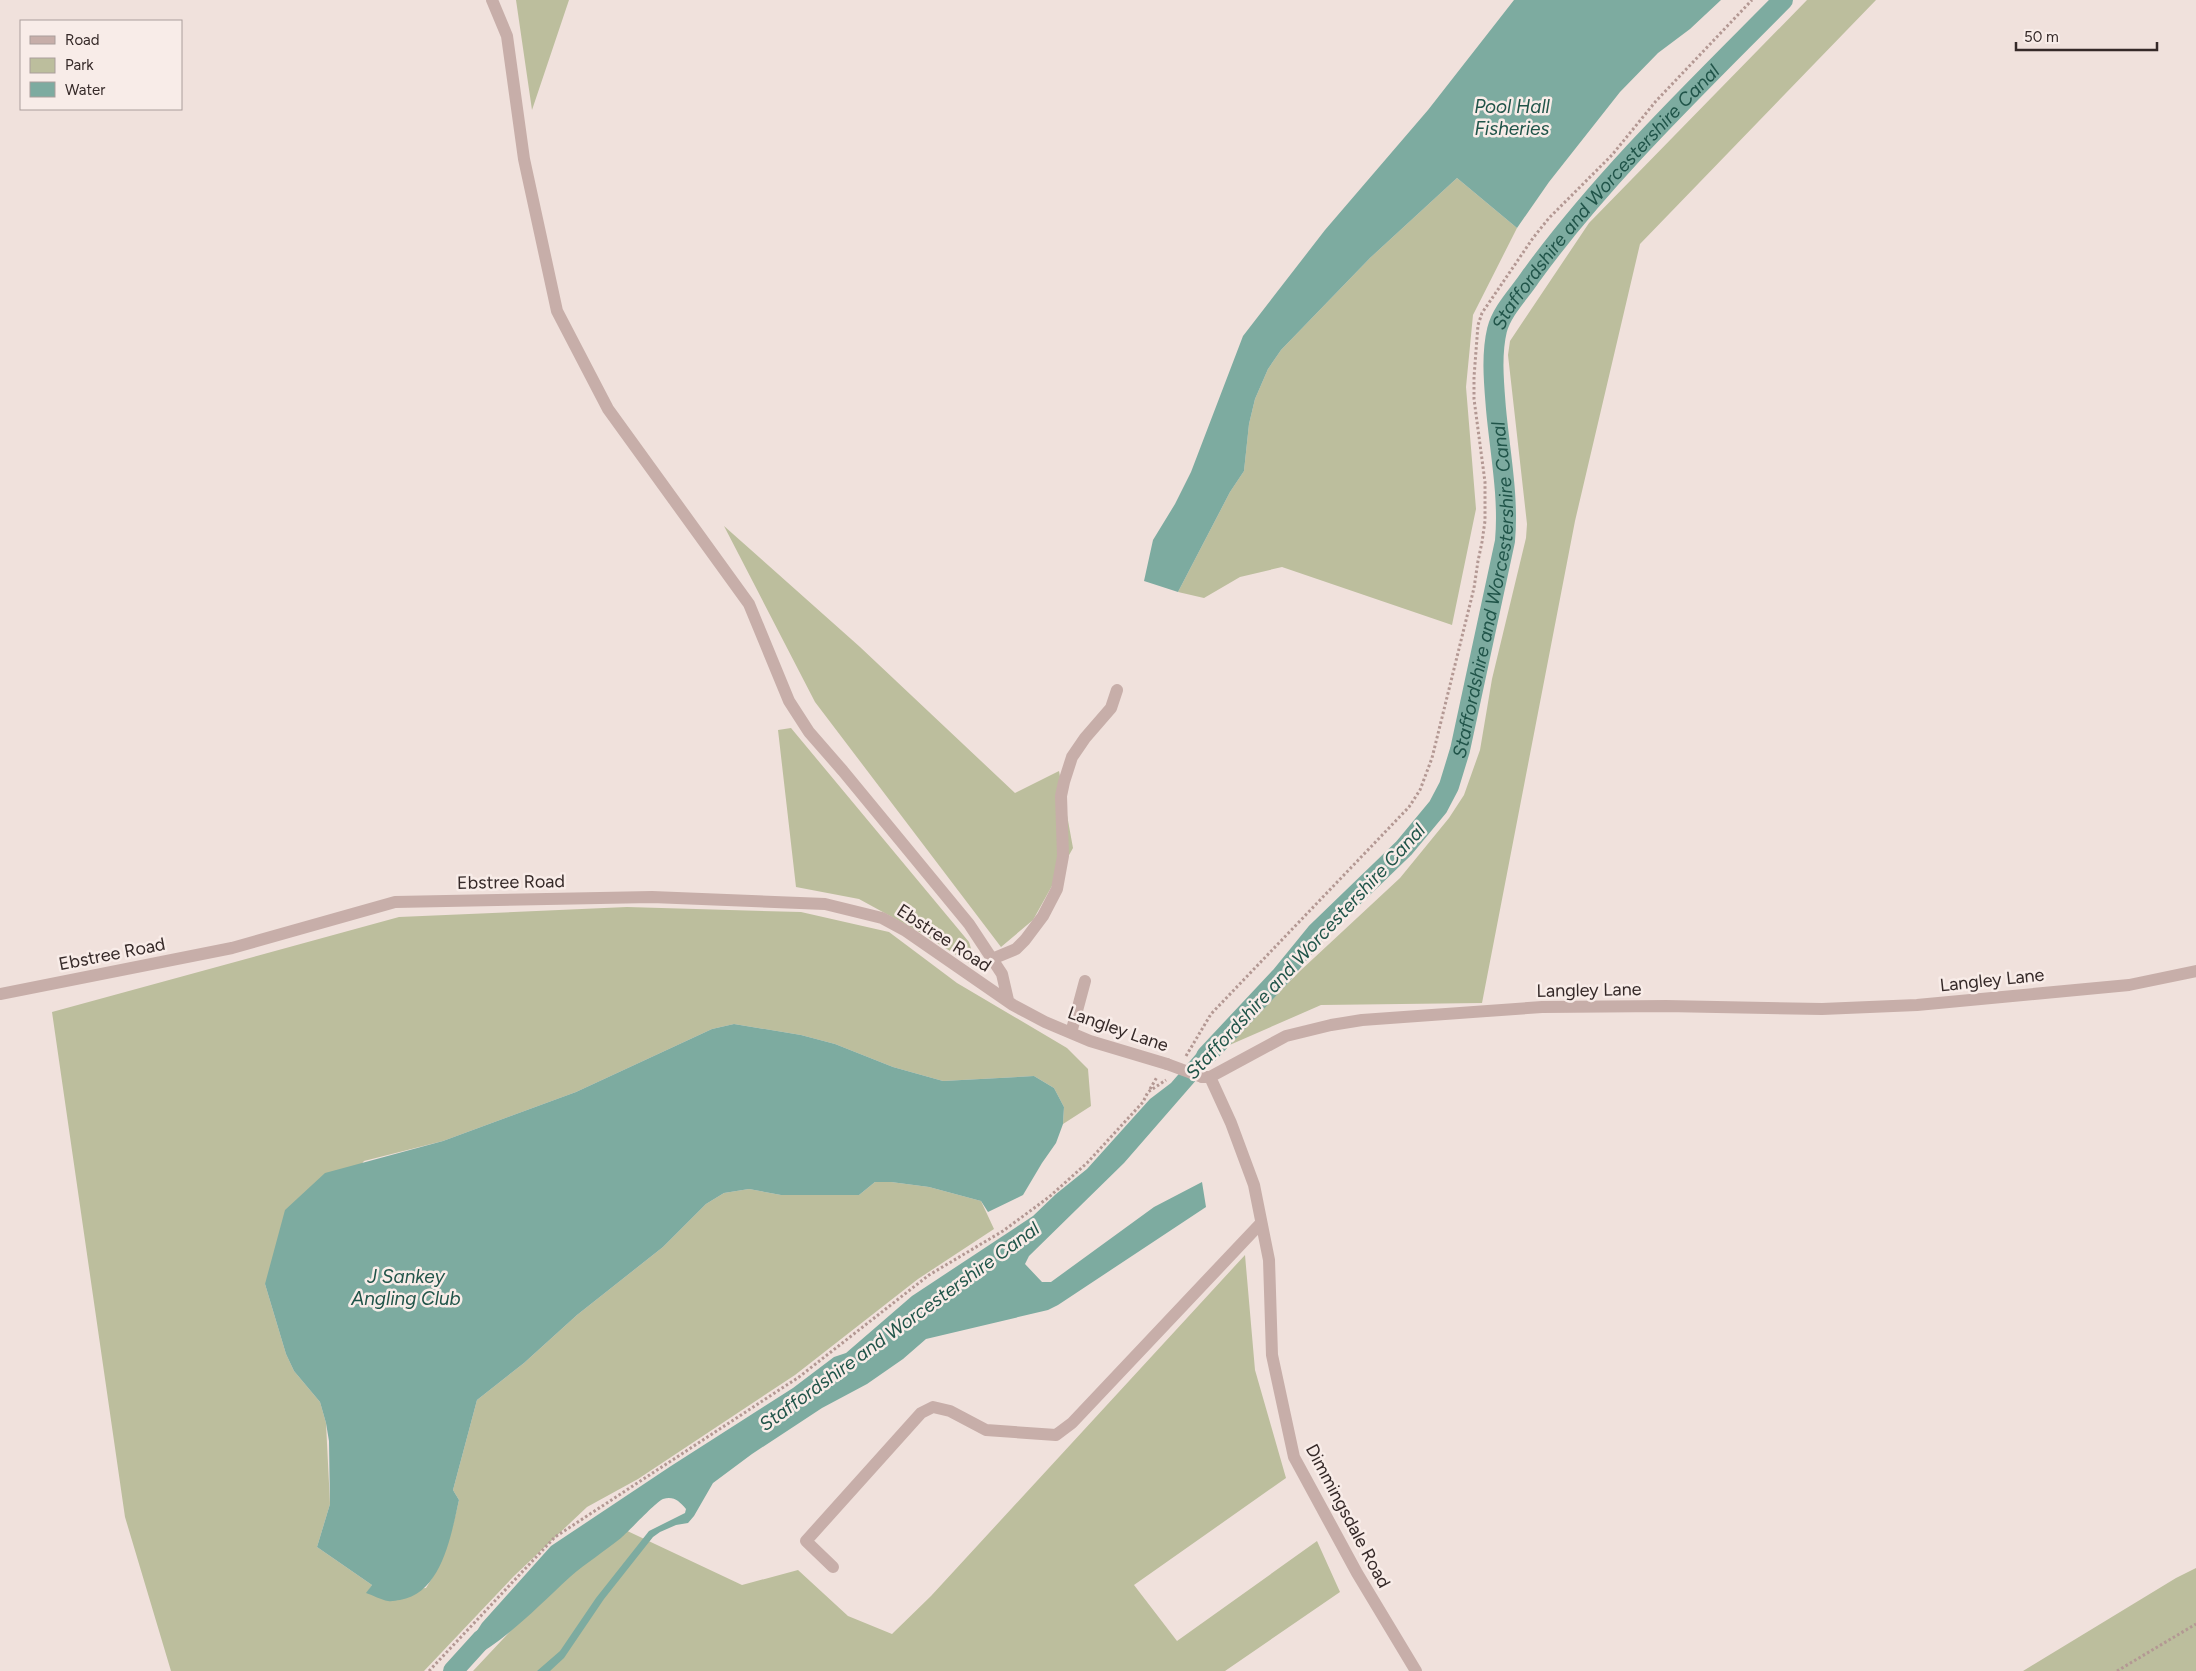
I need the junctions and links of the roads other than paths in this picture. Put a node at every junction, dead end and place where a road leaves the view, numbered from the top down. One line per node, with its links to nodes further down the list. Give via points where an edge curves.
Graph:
1 (492, 0): 3 (street, via 507,36 524,159 557,311 595,385 608,409 748,604 789,701 809,732 969,924)
2 (1117, 690): 3 (street, via 1111,708 1072,757 1064,782 1061,804 1063,856 1057,889 1025,940 1016,949)
3 (992, 959): 7 (street, via 1002,974)
4 (2196, 971): 9 (street, Langley Lane, via 2129,984 1918,1005 1822,1009 1542,1007 1362,1020 1286,1036)
5 (1085, 981): 8 (street)
6 (0, 994): 7 (street, Ebstree Road, via 232,948 395,902 652,897 825,904 882,918)
7 (1008, 1000): 8 (street, Langley Lane)
8 (1071, 1033): 9 (street, Langley Lane, bridge, via 1169,1068)
9 (1206, 1077): 10 (street, Dimmingsdale Road, via 1231,1124 1254,1185)
10 (1261, 1223): 11 (street, via 1072,1423 1056,1435 986,1430 950,1411 934,1407 921,1413 806,1542); 12 (street, Dimmingsdale Road, via 1269,1260 1272,1355 1294,1457 1357,1573)
11 (833, 1567)
12 (1416, 1671)

